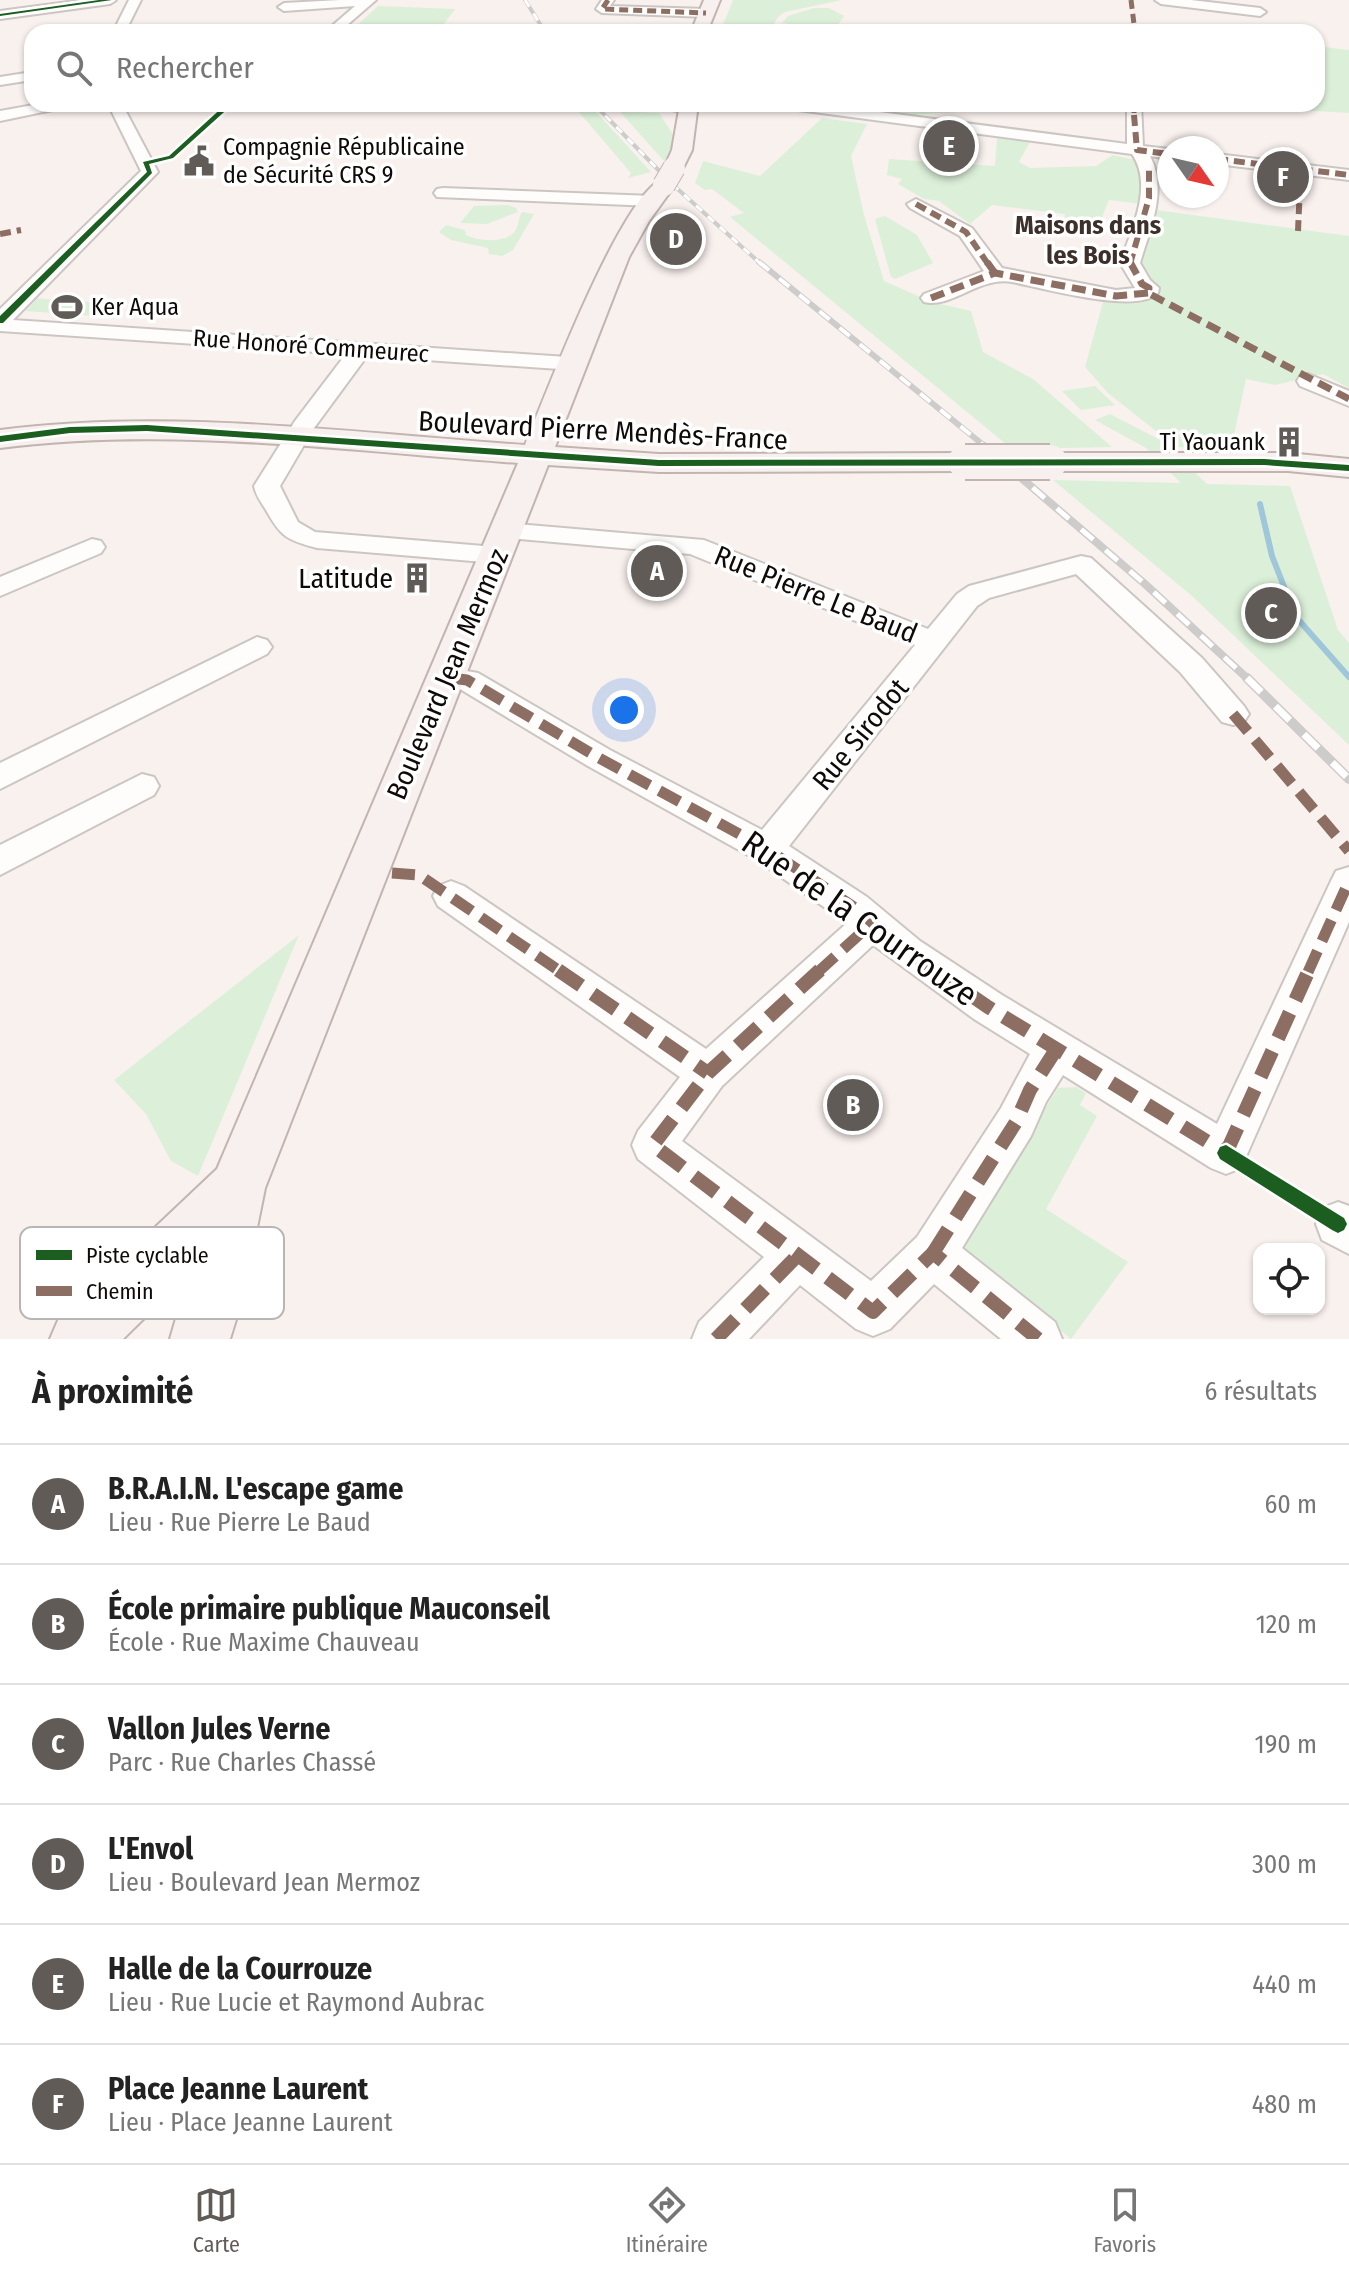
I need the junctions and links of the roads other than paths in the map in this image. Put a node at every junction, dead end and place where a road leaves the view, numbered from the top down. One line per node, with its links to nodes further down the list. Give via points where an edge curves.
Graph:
1 (110, 0): 10 (street)
2 (135, 0): 11 (street)
3 (608, 0): 7 (street, via 602,9)
4 (720, 0): 13 (main road)
5 (1161, 0): 9 (street)
6 (369, 1): 8 (street); 12 (street)
7 (709, 6)
8 (284, 7)
9 (1260, 12)
10 (0, 15)
11 (123, 24)
12 (341, 24)
13 (710, 24)
14 (24, 77): 15 (street)
15 (0, 81)
16 (24, 111): 21 (street)
17 (120, 112): 32 (street, via 152,162 150,172)
18 (680, 112): 25 (main road, Boulevard Jean Mermoz, via 682,150)
19 (837, 112): 22 (street)
20 (1134, 112): 22 (street, via 1135,147)
21 (0, 116)
22 (1155, 159): 30 (street, via 1130,263)
23 (1229, 160): 24 (street)
24 (1349, 175)
25 (664, 185): 26 (street); 34 (main road, Boulevard Jean Mermoz, via 626,238)
26 (443, 193)
27 (916, 204): 28 (street, via 966,232)
28 (995, 273): 30 (street, via 1116,296); 31 (street)
29 (1094, 283): 30 (street)
30 (1150, 292)
31 (931, 298)
32 (0, 323): 33 (street, Rue Honoré Commeurec)
33 (361, 349): 34 (street, Rue Honoré Commeurec); 37 (street)
34 (574, 363): 39 (main road, Boulevard Jean Mermoz)
35 (1308, 381): 36 (street)
36 (1349, 399)
37 (297, 438): 38 (main road, Boulevard Pierre Mendès-France, via 129,428); 39 (main road, Boulevard Pierre Mendès-France); 41 (street, Rue Pierre Le Baud, via 266,490 282,521 295,533 317,540)
38 (0, 439)
39 (538, 453): 40 (main road, Boulevard Pierre Mendès-France, bridge, via 696,464 1288,462); 41 (main road, Boulevard Jean Mermoz)
40 (1349, 468)
41 (501, 543): 44 (street, Rue Pierre Le Baud, via 695,546); 46 (main road, Boulevard Jean Mermoz)
42 (92, 547): 43 (street)
43 (0, 587)
44 (934, 642): 47 (street, Rue Sirodot, via 979,592 1081,564 1191,665); 50 (street, Rue Sirodot)
45 (257, 647): 48 (street)
46 (444, 677): 50 (street, Rue de la Courrouze, via 467,680); 57 (main road, Boulevard Jean Mermoz, via 319,993)
47 (1233, 714)
48 (0, 777)
49 (142, 786): 51 (street)
50 (767, 849): 54 (street, Rue de la Courrouze)
51 (0, 861)
52 (1349, 881): 55 (street, Rue de la Courrouze, via 1226,1153)
53 (451, 896): 56 (street)
54 (873, 922): 55 (street, Rue de la Courrouze, via 907,952); 56 (street)
55 (1057, 1048): 61 (street)
56 (708, 1073): 62 (street, via 653,1145)
57 (223, 1201): 58 (main road, Boulevard Jean Mermoz); 59 (main road, Boulevard Jean Mermoz); 60 (main road)
58 (196, 1227)
59 (209, 1227)
60 (218, 1227)
61 (933, 1253): 62 (street, via 873,1312); 68 (street)
62 (798, 1255): 67 (street)
63 (101, 1319): 65 (main road, Boulevard Jean Mermoz)
64 (137, 1319): 66 (main road, Boulevard Jean Mermoz)
65 (80, 1339)
66 (118, 1339)
67 (716, 1339)
68 (1038, 1339)

